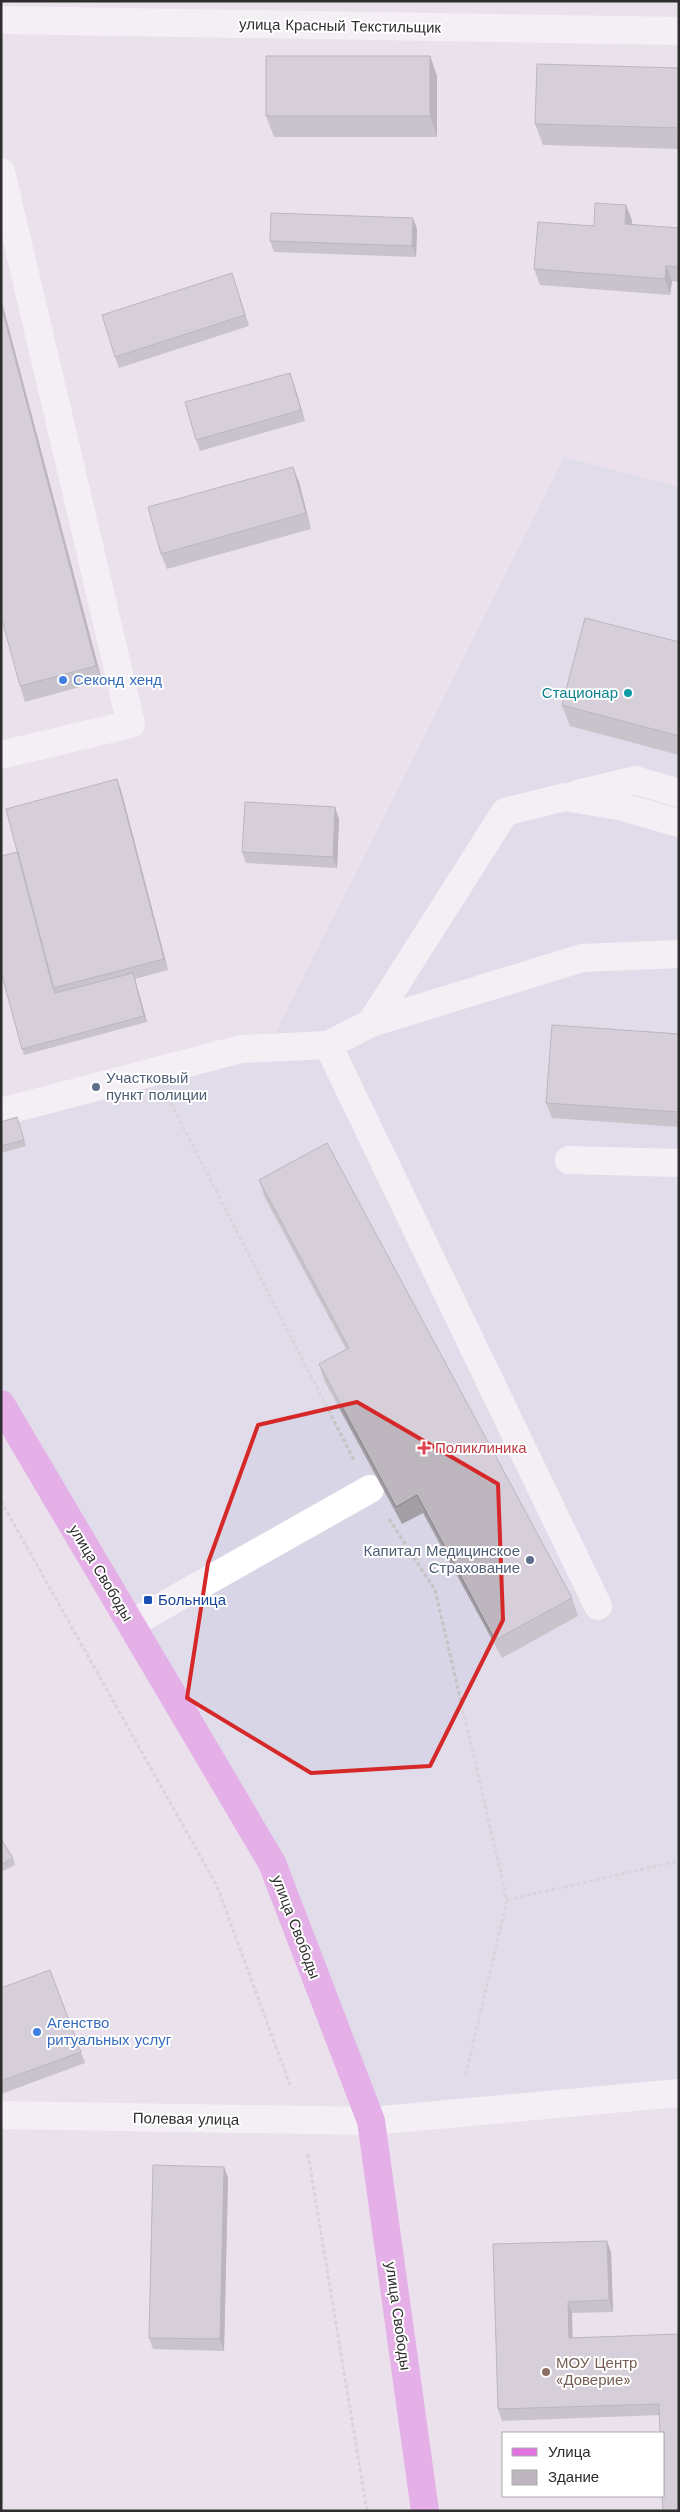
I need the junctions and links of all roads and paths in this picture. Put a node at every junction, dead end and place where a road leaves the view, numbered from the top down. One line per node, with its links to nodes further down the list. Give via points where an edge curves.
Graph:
1 (1, 20): 2 (street, улица Красный Текстильщик)
2 (679, 31)
3 (1, 172): 4 (street, via 131,724)
4 (1, 755)
5 (679, 793): 6 (street, via 636,780)
6 (565, 797): 7 (street, via 619,806); 9 (street, via 505,812)
7 (679, 823)
8 (679, 954): 9 (street, via 582,958)
9 (371, 1023): 10 (street)
10 (328, 1045): 11 (street, via 241,1049); 18 (street)
11 (155, 1072): 12 (street); 16 (path)
12 (1, 1112)
13 (569, 1160): 14 (street)
14 (679, 1163)
15 (1, 1404): 19 (main road, улица Свободы)
16 (370, 1489): 19 (street); 21 (path, via 435,1590)
17 (1, 1501): 25 (path, via 217,1886)
18 (598, 1606)
19 (131, 1624): 26 (main road, улица Свободы, via 272,1863)
20 (679, 1861): 21 (path)
21 (507, 1900): 23 (path)
22 (679, 2093): 23 (street, Полевая улица)
23 (457, 2113): 26 (street, Полевая улица)
24 (1, 2115): 25 (street, Полевая улица)
25 (303, 2121): 26 (street, Полевая улица); 27 (path)
26 (371, 2121): 28 (main road, улица Свободы)
27 (366, 2511)
28 (425, 2511)

